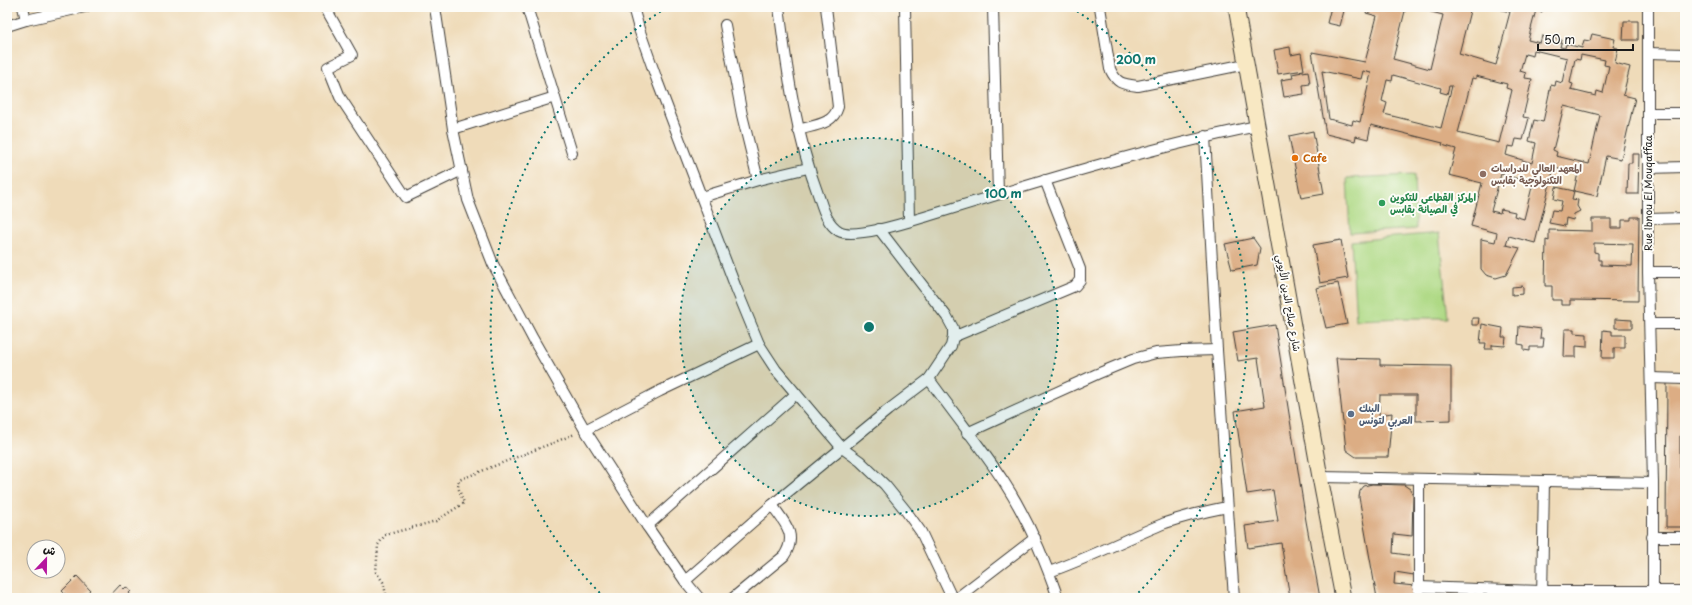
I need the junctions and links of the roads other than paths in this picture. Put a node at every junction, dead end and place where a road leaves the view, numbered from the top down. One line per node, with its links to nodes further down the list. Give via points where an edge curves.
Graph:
1 (23, 7): 14 (street)
2 (85, 7): 14 (street)
3 (325, 7): 31 (street, via 352,55 328,67 340,97 406,197)
4 (435, 7): 24 (street)
5 (527, 7): 20 (street)
6 (633, 7): 35 (street)
7 (779, 7): 25 (street)
8 (826, 7): 25 (street, via 838,107 833,119 828,122)
9 (905, 7): 38 (street)
10 (993, 7): 34 (street)
11 (1100, 7): 19 (street, via 1110,69 1115,79 1126,84 1138,86)
12 (1648, 7): 17 (street, Rue Ibnou El Mouqaffaa)
13 (1237, 8): 19 (main road, شارع صلاح الدين الأيوبي)
14 (26, 20): 16 (street)
15 (725, 25): 32 (street, via 742,115)
16 (7, 26)
17 (1648, 53): 18 (street); 21 (street, Rue Ibnou El Mouqaffaa)
18 (1685, 54)
19 (1246, 64): 23 (main road, شارع صلاح الدين الأيوبي)
20 (555, 97): 24 (street); 27 (street)
21 (1648, 113): 22 (street); 30 (street, Rue Ibnou El Mouqaffaa)
22 (1685, 113)
23 (1257, 126): 26 (street); 54 (main road, شارع صلاح الدين الأيوبي)
24 (453, 129): 31 (street)
25 (798, 130): 29 (street)
26 (1205, 136): 33 (street); 46 (street)
27 (572, 153)
28 (1685, 167): 30 (street)
29 (808, 168): 32 (street); 39 (street, via 827,218 833,226 840,232 849,233)
30 (1648, 168): 37 (street, Rue Ibnou El Mouqaffaa)
31 (462, 170): 51 (street, via 468,200 493,264)
32 (758, 180): 35 (street)
33 (1045, 180): 34 (street); 44 (street, via 1080,269 1080,280 1075,286)
34 (998, 194): 38 (street)
35 (702, 197): 45 (street)
36 (1685, 218): 37 (street)
37 (1648, 219): 40 (street, Rue Ibnou El Mouqaffaa)
38 (909, 221): 39 (street)
39 (879, 229): 44 (street, via 947,317 953,328)
40 (1648, 272): 41 (street); 42 (street, Rue Ibnou El Mouqaffaa)
41 (1685, 272)
42 (1650, 324): 43 (street); 47 (street, Rue Ibnou El Mouqaffaa)
43 (1685, 324)
44 (953, 337): 48 (street, via 951,346)
45 (759, 344): 50 (street); 51 (street)
46 (1217, 350): 52 (street, via 1156,353 1133,359); 59 (street)
47 (1651, 378): 49 (street); 57 (street, Rue Ibnou El Mouqaffaa)
48 (929, 379): 52 (street); 53 (street)
49 (1685, 379)
50 (796, 394): 53 (street); 60 (street)
51 (585, 430): 60 (street)
52 (967, 432): 63 (street, via 1004,483)
53 (842, 448): 58 (street); 72 (street, via 885,485 906,511 921,532)
54 (1320, 478): 55 (street); 76 (main road, شارع صلاح الدين الأيوبي)
55 (1419, 480): 56 (street); 66 (street)
56 (1544, 481): 57 (street); 68 (street)
57 (1653, 483): 61 (street, Rue Ibnou El Mouqaffaa)
58 (772, 506): 65 (street); 71 (street, via 788,527 789,549)
59 (1227, 507): 64 (street, via 1167,523); 75 (street)
60 (646, 526): 65 (street)
61 (1652, 537): 62 (street); 69 (street, Rue Ibnou El Mouqaffaa)
62 (1685, 537)
63 (1035, 538): 64 (street); 73 (street)
64 (1049, 572): 74 (street)
65 (685, 581): 70 (street)
66 (1418, 587): 68 (street); 77 (street)
67 (1685, 591): 69 (street)
68 (1542, 594): 69 (street)
69 (1653, 595)
70 (699, 598)
71 (733, 598)
72 (952, 598)
73 (957, 598)
74 (1058, 598)
75 (1234, 598)
76 (1343, 598)
77 (1419, 598)

